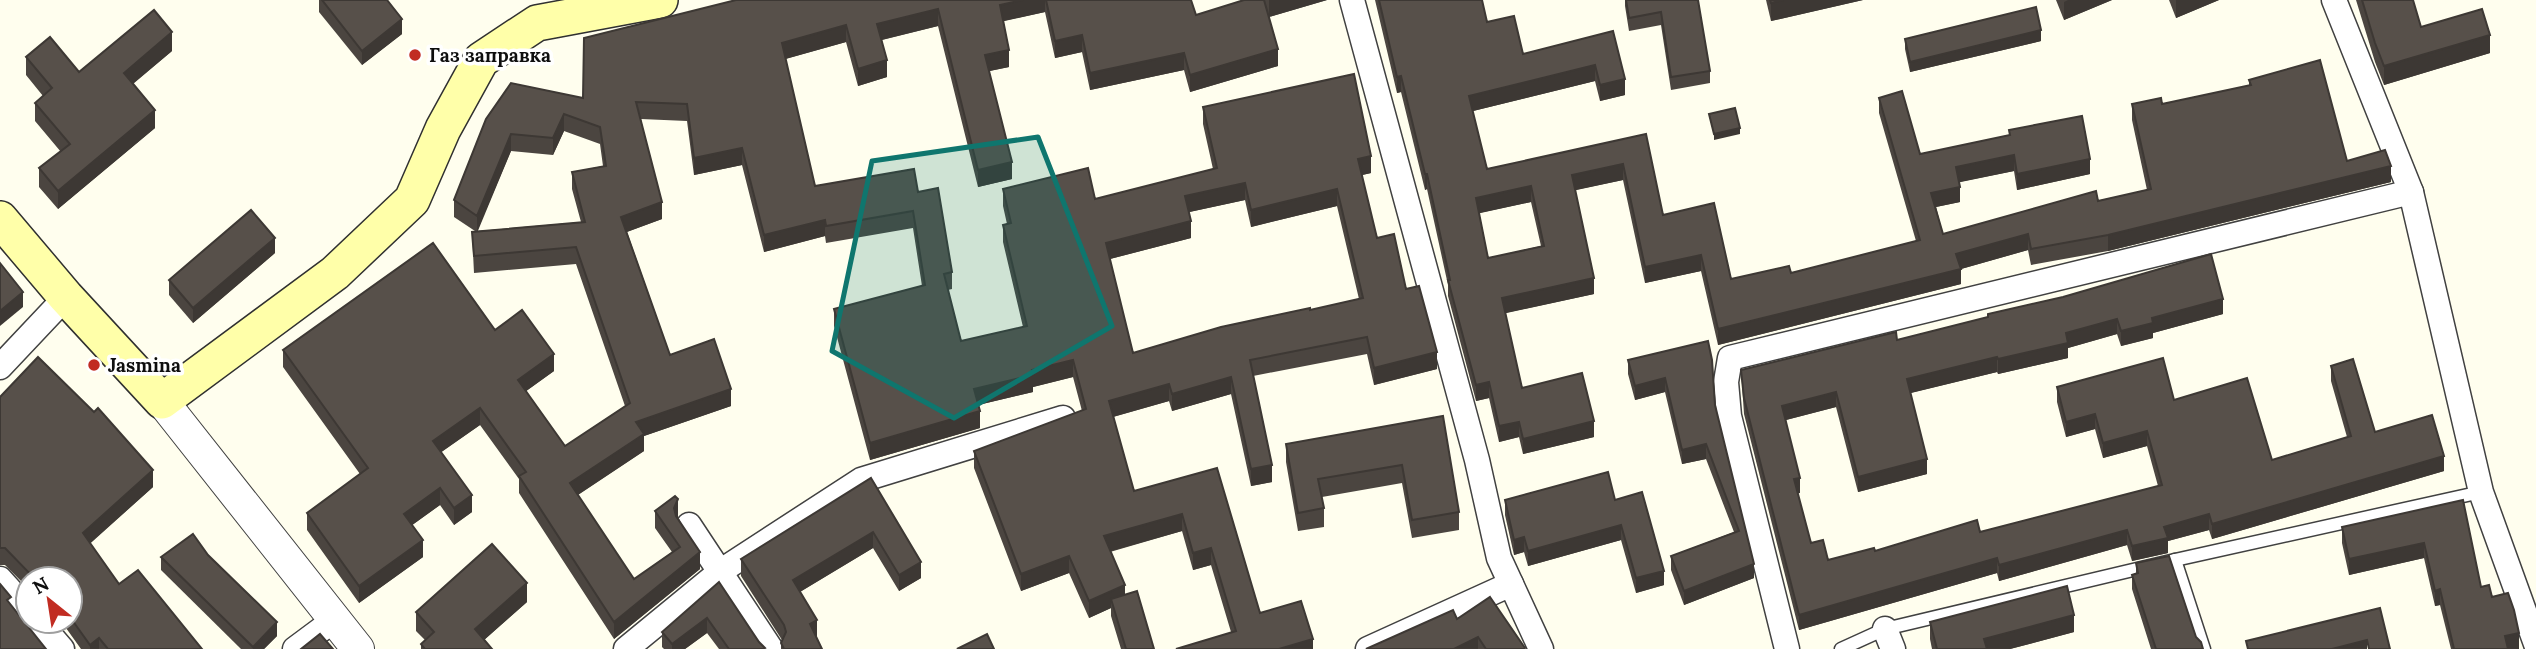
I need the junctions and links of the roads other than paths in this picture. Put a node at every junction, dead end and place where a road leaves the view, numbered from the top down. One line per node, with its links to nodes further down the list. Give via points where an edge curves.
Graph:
1 (660, 0): 4 (main road)
2 (1353, 0): 16 (street, via 1477,460 1499,558)
3 (2334, 0): 5 (street)
4 (538, 11): 9 (main road, via 481,60 443,129 412,200 335,272)
5 (2411, 192): 11 (street); 29 (street, via 1730,359 1726,382 1729,416)
6 (0, 219): 7 (main road)
7 (66, 298): 8 (street); 9 (main road)
8 (0, 367)
9 (162, 401): 18 (street)
10 (1063, 418): 14 (street, via 861,480)
11 (2481, 492): 13 (lane); 21 (street)
12 (689, 525): 14 (street)
13 (2175, 560): 20 (lane); 31 (lane)
14 (721, 571): 25 (street); 26 (street)
15 (0, 579): 17 (street)
16 (1511, 584): 27 (street); 28 (street)
17 (14, 594)
18 (334, 620): 23 (street); 24 (street)
19 (50, 635): 22 (street)
20 (1889, 639): 30 (lane)
21 (2536, 644)
22 (62, 649)
23 (295, 649)
24 (358, 649)
25 (626, 649)
26 (771, 649)
27 (1368, 649)
28 (1541, 649)
29 (1787, 649)
30 (1841, 649)
31 (2204, 649)

